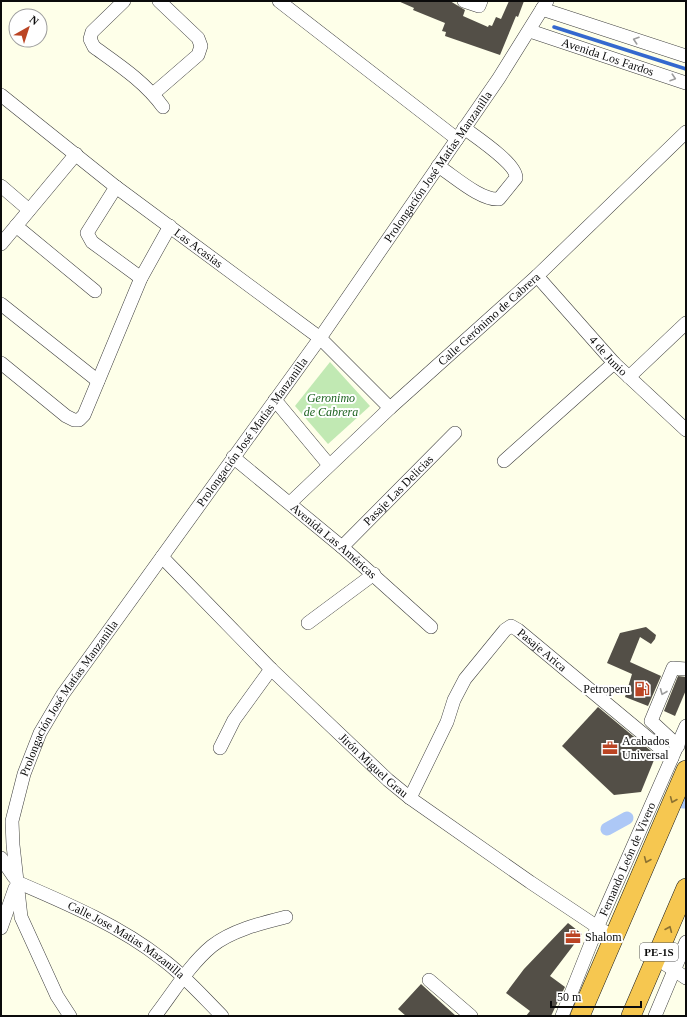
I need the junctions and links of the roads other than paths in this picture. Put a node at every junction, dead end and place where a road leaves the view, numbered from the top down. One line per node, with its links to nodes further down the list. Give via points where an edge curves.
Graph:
1 (124, 1): 10 (street, via 92,32 90,39 94,47 140,81)
2 (159, 1): 10 (street, via 198,38 201,46 198,55)
3 (279, 1): 15 (street)
4 (464, 1): 5 (street, via 479,6)
5 (481, 1)
6 (544, 5): 7 (street, Prolongación José Matías Manzanilla); 8 (street, Avenida Los Fardos, one-way to 6)
7 (530, 31): 9 (street, Avenida Los Fardos, one-way to 9); 13 (street, Prolongación José Matías Manzanilla)
8 (686, 56)
9 (686, 83)
10 (153, 94): 12 (street)
11 (1, 95): 16 (street, Las Acasias)
12 (163, 107)
13 (464, 128): 15 (street, Prolongación José Matías Manzanilla); 17 (street, via 511,165 516,178 499,199 494,199 482,196)
14 (686, 132): 24 (street, Calle Gerónimo de Cabrera)
15 (457, 139): 17 (street, Prolongación José Matías Manzanilla)
16 (76, 154): 19 (street, Las Acasias); 20 (street)
17 (438, 166): 29 (street, Prolongación José Matías Manzanilla)
18 (1, 186): 20 (street)
19 (116, 187): 22 (street, Las Acasias); 25 (street, via 87,233 92,242)
20 (29, 210): 21 (street)
21 (16, 226): 23 (street); 26 (street)
22 (170, 226): 25 (street); 29 (street, Las Acasias)
23 (1, 244)
24 (537, 276): 31 (street, 4 de Junio); 35 (street, Calle Gerónimo de Cabrera)
25 (141, 278): 33 (street)
26 (95, 291)
27 (1, 304): 33 (street)
28 (686, 323): 32 (street)
29 (320, 338): 34 (street, Prolongación José Matías Manzanilla); 35 (street, Las Acasias)
30 (1, 363): 33 (street, via 74,420 79,420 84,415)
31 (614, 363): 32 (street, 4 de Junio); 39 (street)
32 (629, 377): 36 (street, 4 de Junio)
33 (98, 381)
34 (275, 400): 38 (street, Prolongación José Matías Manzanilla); 40 (street)
35 (390, 408): 40 (street, Calle Gerónimo de Cabrera)
36 (686, 430)
37 (455, 433): 42 (street, Pasaje Las Delicias)
38 (233, 457): 41 (street, Avenida Las Américas); 43 (street, Prolongación José Matías Manzanilla)
39 (504, 461)
40 (329, 465): 41 (street, Calle Gerónimo de Cabrera)
41 (290, 503): 42 (street, Avenida Las Américas)
42 (342, 547): 44 (street, Avenida Las Américas)
43 (162, 557): 47 (street, Jirón Miguel Grau); 54 (street, Prolongación José Matías Manzanilla, via 63,694 34,746 12,821)
44 (374, 574): 45 (street); 46 (street, Avenida Las Américas)
45 (308, 623)
46 (432, 627)
47 (271, 669): 50 (street, via 234,720); 52 (street, Jirón Miguel Grau)
48 (686, 669): 51 (street, one-way to 51, via 673,668 651,721)
49 (686, 726): 51 (street, Fernando León de Vivero)
50 (220, 748)
51 (680, 762): 52 (street, Pasaje Arica, via 511,626 465,678); 58 (street, Fernando León de Vivero); 59 (highway, one-way to 59, via 663,824)
52 (410, 798): 58 (street, Jirón Miguel Grau)
53 (1, 858): 54 (street)
54 (17, 882): 57 (street); 63 (street, Calle Jose Matias Mazanilla, via 116,928 164,960); 66 (street, Prolongación José Matías Manzanilla, via 21,918 57,996)
55 (686, 888): 61 (highway, PE-1S, one-way to 55)
56 (286, 917): 63 (street, via 228,936 212,946)
57 (1, 928)
58 (597, 928): 59 (street, Jirón Miguel Grau); 70 (street, Fernando León de Vivero)
59 (614, 938): 71 (highway)
60 (686, 942): 62 (street)
61 (656, 958): 62 (street); 72 (highway, PE-1S)
62 (674, 970): 64 (street); 73 (street)
63 (183, 978): 67 (street); 68 (street, Calle Jose Matias Mazanilla)
64 (686, 978)
65 (429, 980): 69 (street)
66 (70, 1016)
67 (155, 1016)
68 (222, 1016)
69 (471, 1016)
70 (562, 1016)
71 (580, 1016)
72 (631, 1016)
73 (655, 1016)

